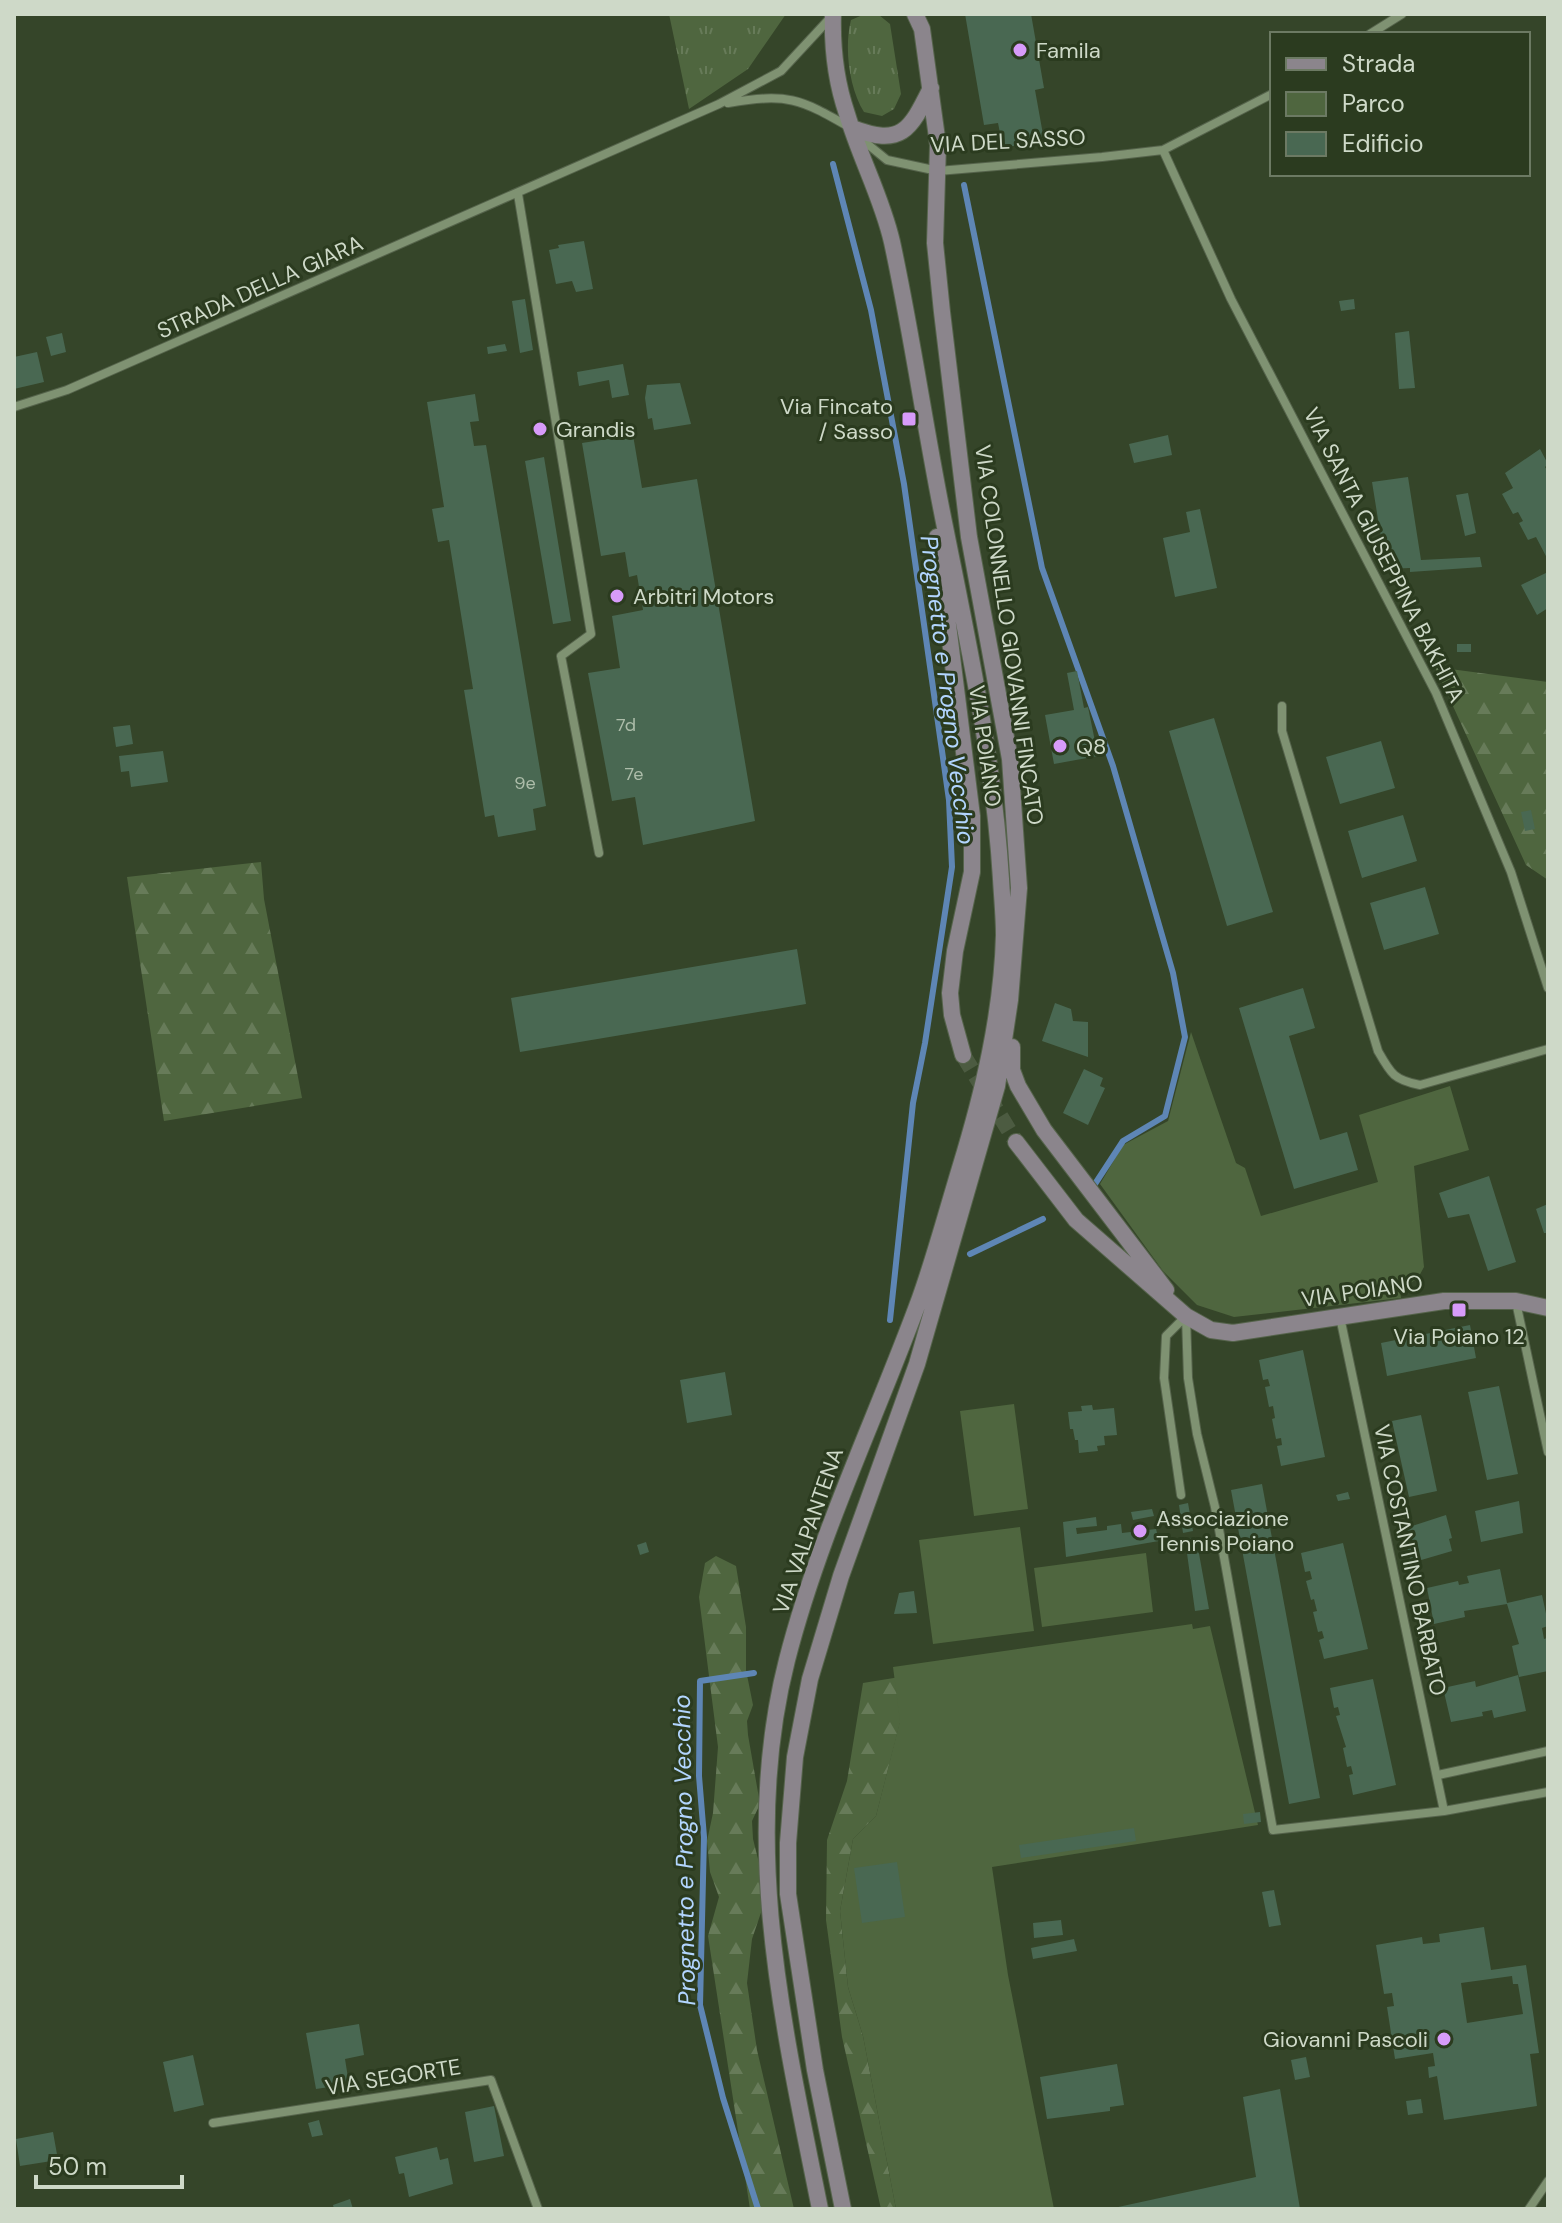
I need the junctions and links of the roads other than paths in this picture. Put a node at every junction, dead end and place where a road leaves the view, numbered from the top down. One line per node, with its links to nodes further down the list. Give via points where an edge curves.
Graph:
1 (833, 14): 8 (street, STRADA DELLA GIARA, via 781,71); 9 (main road, VIA COLONNELLO GIOVANNI FINCATO, via 835,63)
2 (908, 14): 4 (main road)
3 (1402, 14): 5 (street)
4 (919, 22): 6 (main road, VIA COLONNELLO GIOVANNI FINCATO)
5 (1373, 32)
6 (931, 88): 9 (main road, VIA DEL SASSO, via 907,130 874,137); 11 (main road, VIA COLONNELLO GIOVANNI FINCATO)
7 (1270, 95): 10 (street, VIA DEL SASSO)
8 (719, 104): 9 (street, STRADA DELLA GIARA, via 786,99 815,106); 12 (street, STRADA DELLA GIARA)
9 (852, 128): 11 (street, VIA DEL SASSO, via 887,160); 14 (main road, VIA COLONNELLO GIOVANNI FINCATO, via 890,234)
10 (1163, 150): 11 (street, VIA DEL SASSO); 19 (street, VIA SANTA GIUSEPPINA BAKHITA, via 1231,299 1436,693 1511,872)
11 (938, 171): 18 (main road, VIA COLONNELLO GIOVANNI FINCATO, via 935,243 942,312 969,537 1010,759 1019,854)
12 (518, 194): 13 (street, STRADA DELLA GIARA, via 67,390); 16 (street, via 591,634 561,656)
13 (14, 407)
14 (927, 440): 17 (main road, VIA COLONNELLO GIOVANNI FINCATO, via 979,698); 21 (main road, VIA POIANO, via 972,816 972,872 950,993)
15 (1282, 706): 20 (street, via 1282,731 1378,1051 1390,1072 1420,1085)
16 (599, 853)
17 (1001, 883): 37 (main road, VIA VALPANTENA, via 1004,933 998,1003 978,1111 921,1295 818,1561 777,1712 767,1842 770,1921)
18 (1017, 923): 25 (main road, VIA POIANO, via 1024,956 1011,1055 1018,1086 1044,1130); 29 (main road, VIA COLONNELLO GIOVANNI FINCATO, via 997,1086 917,1364)
19 (1548, 988)
20 (1548, 1049)
21 (963, 1055)
22 (1016, 1142): 25 (main road, VIA POIANO, via 1076,1220)
23 (1516, 1301): 24 (main road, VIA POIANO); 26 (main road, VIA POIANO, via 1444,1301); 27 (street)
24 (1548, 1308)
25 (1186, 1316): 26 (main road, VIA POIANO, via 1211,1330 1233,1333); 28 (street, via 1166,1336 1164,1378); 33 (street, via 1197,1434 1273,1830)
26 (1340, 1317): 31 (street, VIA COSTANTINO BARBATO)
27 (1548, 1452)
28 (1181, 1495)
29 (841, 1576): 38 (main road, VIA VALPANTENA, via 810,1679 795,1757 788,1894)
30 (1548, 1751): 31 (street)
31 (1438, 1775): 33 (street, VIA COSTANTINO BARBATO)
32 (1548, 1792): 33 (street)
33 (1444, 1811)
34 (213, 2123): 36 (street, VIA SEGORTE, via 491,2080)
35 (1548, 2181): 39 (street)
36 (538, 2209)
37 (820, 2209)
38 (843, 2209)
39 (1529, 2209)

